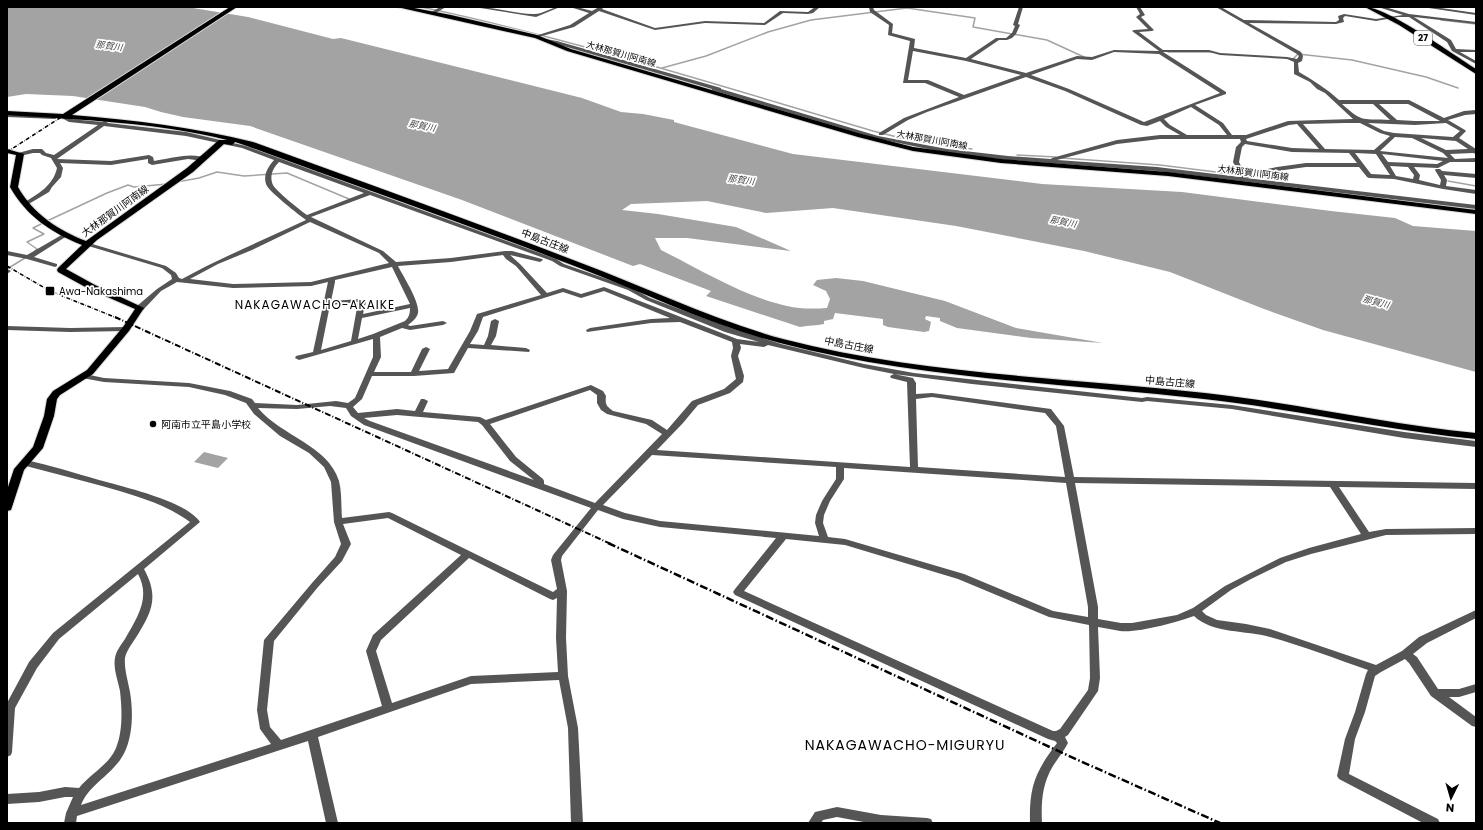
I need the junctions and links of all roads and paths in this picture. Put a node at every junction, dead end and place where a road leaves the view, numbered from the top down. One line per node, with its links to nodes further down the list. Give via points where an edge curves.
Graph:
1 (229, 7): 44 (main road)
2 (234, 7): 44 (main road)
3 (400, 7): 19 (main road, 大林那賀川阿南線)
4 (444, 7): 19 (street)
5 (476, 7): 17 (street)
6 (558, 7): 17 (street, via 536,16)
7 (572, 7): 20 (street)
8 (818, 7): 18 (street, via 808,13 782,12 765,24 705,22 655,29)
9 (871, 7): 28 (street, via 872,11 891,25 890,34 913,40)
10 (1021, 7): 32 (street, via 1015,24 1018,25 1013,35 1007,39 998,39)
11 (1138, 7): 31 (street, via 1143,15 1138,17 1152,30 1134,31)
12 (1218, 7): 25 (street)
13 (1368, 7): 23 (main road, 27)
14 (1380, 7): 22 (street)
15 (1420, 7): 24 (street)
16 (1424, 7): 21 (street)
17 (495, 8)
18 (600, 8): 20 (street)
19 (432, 12): 27 (main road, 大林那賀川阿南線)
20 (593, 13): 27 (street, via 568,28)
21 (1476, 14)
22 (1409, 16): 23 (street); 24 (street); 29 (street, via 1449,42)
23 (1389, 17): 25 (street, via 1376,20 1344,15 1340,17 1342,21 1336,23); 35 (main road, 27)
24 (1420, 17): 26 (street)
25 (1243, 21): 33 (street, via 1299,53 1301,56)
26 (1476, 24)
27 (542, 37): 37 (street); 65 (main road, 大林那賀川阿南線, via 569,50 830,128)
28 (911, 49): 32 (street); 38 (street, via 905,82 926,81)
29 (1454, 50): 30 (street); 34 (street)
30 (1476, 51)
31 (1161, 52): 33 (street, via 1209,51); 36 (street, via 1114,51 1092,59 1077,57); 41 (street, via 1224,93)
32 (966, 59): 36 (street)
33 (1297, 61): 39 (street, via 1296,73 1312,81)
34 (1476, 63)
35 (1476, 72)
36 (1026, 75): 38 (street); 45 (street, via 1143,124)
37 (714, 89): 51 (street, via 729,90); 59 (street)
38 (963, 97): 51 (street, via 906,119)
39 (1337, 102): 40 (street); 46 (street)
40 (1375, 103): 47 (street); 48 (street, via 1412,103)
41 (1191, 105): 45 (street); 54 (street, via 1221,124)
42 (1476, 112): 48 (street, via 1464,113)
43 (7, 114): 44 (main road)
44 (61, 117): 50 (street); 60 (main road, via 168,128)
45 (1160, 118): 53 (street, via 1168,126)
46 (1360, 121): 47 (street); 49 (street); 52 (street)
47 (1395, 121): 48 (street, via 1415,124)
48 (1445, 121): 56 (street, via 1463,132 1456,136)
49 (1299, 123): 57 (street, via 1288,123); 61 (street)
50 (105, 124): 58 (street, via 186,134); 71 (street)
51 (881, 134): 59 (street)
52 (1394, 135): 55 (street); 66 (street, via 1377,150)
53 (1186, 136): 54 (street); 72 (street, via 1117,142 1058,159)
54 (1230, 136): 57 (street)
55 (1413, 136): 56 (street); 67 (street)
56 (1457, 139): 64 (street)
57 (1243, 140): 61 (street, via 1292,150); 83 (street, via 1236,162)
58 (222, 142): 60 (main road); 69 (main road, 大林那賀川阿南線); 70 (street)
59 (900, 142): 65 (street); 72 (street, via 947,151)
60 (250, 144): 101 (main road, 中島古庄線)
61 (1323, 150): 63 (street)
62 (7, 151): 68 (main road)
63 (1352, 151): 66 (street); 76 (street)
64 (1475, 151): 67 (street)
65 (934, 152): 91 (main road, 大林那賀川阿南線, via 1001,161 1168,174)
66 (1378, 152): 73 (street); 75 (street)
67 (1445, 152): 73 (street, via 1452,159)
68 (20, 154): 71 (street, via 42,151); 89 (main road, via 14,187)
69 (203, 159): 71 (street, via 188,157 152,163 149,157 111,163); 94 (main road, 大林那賀川阿南線)
70 (278, 159): 88 (street); 92 (street, via 268,174 270,186)
71 (55, 160): 89 (street, via 60,168 58,177 44,194)
72 (1039, 160): 83 (street)
73 (1450, 160): 74 (street); 78 (street)
74 (1475, 161)
75 (1386, 164): 77 (street); 82 (street)
76 (1361, 165): 80 (street); 83 (street, via 1306,165 1277,169)
77 (1410, 165): 78 (street); 84 (street, via 1416,175)
78 (1438, 166): 79 (street)
79 (1440, 173): 81 (street); 86 (street, via 1444,180)
80 (1369, 176): 82 (street); 85 (street)
81 (1476, 176)
82 (1394, 177): 84 (street)
83 (1244, 178): 90 (street)
84 (1416, 181): 86 (street)
85 (1375, 184)
86 (1443, 187): 87 (street)
87 (1476, 192)
88 (370, 193): 92 (street); 99 (street)
89 (25, 204): 93 (main road, via 38,219)
90 (1476, 208)
91 (1476, 212)
92 (308, 218): 98 (street, via 368,244); 102 (street, via 250,249)
93 (65, 235): 94 (main road); 97 (street)
94 (87, 244): 102 (street, via 164,267); 108 (main road, 大林那賀川阿南線, via 61,270)
95 (7, 253): 97 (street)
96 (505, 253): 98 (street); 99 (street); 105 (street)
97 (27, 257): 100 (street)
98 (394, 264): 103 (street); 107 (street)
99 (560, 264): 101 (street); 104 (street, via 616,285)
100 (55, 265)
101 (586, 268): 104 (main road, 中島古庄線)
102 (180, 280): 103 (street, via 233,286 311,284); 108 (street, via 159,290)
103 (331, 280): 106 (street)
104 (632, 288): 121 (street, via 645,297 674,309); 123 (main road, 中島古庄線, via 739,328)
105 (546, 296): 110 (street, via 563,290 581,296 604,289); 120 (street, via 480,316)
106 (328, 303): 109 (street, via 359,300 362,302); 126 (street)
107 (414, 305): 109 (street); 113 (street, via 415,310)
108 (140, 308): 115 (main road)
109 (359, 317): 119 (street)
110 (681, 320): 116 (street, via 651,320); 118 (street)
111 (495, 321): 122 (street)
112 (443, 322): 113 (street, via 410,328)
113 (404, 326): 117 (street)
114 (7, 328): 115 (street)
115 (126, 329): 131 (main road)
116 (590, 330)
117 (376, 336): 119 (street); 129 (street, via 377,357)
118 (736, 341): 121 (street); 141 (street, via 734,356 740,380 726,391 695,404)
119 (354, 342): 126 (street)
120 (466, 346): 122 (street); 130 (street, via 451,372)
121 (779, 346): 123 (street); 128 (street)
122 (486, 348): 125 (street)
123 (812, 348): 132 (main road, 中島古庄線, via 898,366)
124 (426, 349): 130 (street)
125 (526, 350)
126 (316, 353): 127 (street)
127 (299, 358)
128 (864, 366): 133 (street, via 972,382 992,389); 134 (street, via 910,380)
129 (370, 374): 130 (street); 137 (street, via 358,399)
130 (414, 374)
131 (85, 376): 136 (street, via 104,380 189,384 227,393 249,401); 145 (main road, via 66,386 52,399 38,448)
132 (1137, 390): 133 (street); 142 (main road, 中島古庄線, via 1248,402 1417,430)
133 (1086, 394): 143 (street, via 1232,407)
134 (913, 397): 147 (street); 148 (street, via 932,394 1048,410 1060,426)
135 (424, 401): 138 (street)
136 (253, 406): 137 (street, via 299,407 336,403); 154 (street, via 283,434 312,451 328,466 335,482)
137 (349, 406): 139 (street)
138 (418, 413): 139 (street, via 388,412); 140 (street)
139 (357, 416): 150 (street, via 367,423)
140 (486, 423): 141 (street, via 591,387 602,396 600,402 605,410 649,422); 150 (street, via 513,459 540,482)
141 (667, 434): 144 (street)
142 (1476, 436)
143 (1476, 444)
144 (649, 452): 146 (street); 152 (street)
145 (25, 463): 153 (main road, via 16,476); 160 (street, via 158,500 187,514 196,522)
146 (840, 465): 147 (street); 158 (street, via 840,479 826,501 818,523)
147 (914, 470): 148 (street)
148 (1070, 480): 149 (street); 164 (street, via 1093,607)
149 (1334, 484): 151 (street); 157 (street)
150 (539, 485): 152 (street)
151 (1476, 486)
152 (597, 506): 156 (street, via 623,516 660,524); 161 (street, via 558,554 556,560)
153 (7, 507)
154 (338, 522): 159 (street, via 389,515); 174 (street, via 346,544 339,559 269,640 262,710 265,729)
155 (1476, 531): 157 (street, via 1386,532)
156 (784, 535): 158 (street); 173 (street, via 738,592 1042,733)
157 (1367, 536): 162 (street, via 1309,550 1283,560 1228,588)
158 (825, 540): 164 (street, via 865,547 961,576 1052,614)
159 (467, 555): 161 (street, via 553,596); 170 (street, via 377,638 371,651)
160 (138, 568): 175 (street, via 56,636 33,665 10,708); 176 (street, via 145,578 149,597 146,613 120,658 126,713 125,734 118,755 103,774)
161 (562, 591): 167 (street)
162 (1196, 611): 164 (street, via 1178,618 1132,627); 166 (street, via 1215,624 1270,633)
163 (1476, 614): 165 (street, via 1423,640)
164 (1092, 622): 173 (street, via 1095,678 1093,691 1064,732)
165 (1406, 654): 166 (street); 169 (street, via 1414,660)
166 (1377, 669): 184 (street, via 1371,674 1350,739 1343,776)
167 (563, 676): 170 (street, via 472,680); 180 (street, via 573,728)
168 (1476, 688): 169 (street, via 1458,693)
169 (1435, 693): 171 (street)
170 (388, 708): 172 (street)
171 (1476, 723)
172 (312, 735): 174 (street); 179 (street)
173 (1058, 736): 183 (street, via 1063,743 1039,779 1035,801)
174 (279, 746): 178 (street)
175 (7, 752)
176 (81, 793): 177 (street, via 65,792); 178 (street)
177 (7, 799)
178 (71, 818)
179 (332, 823)
180 (576, 823)
181 (814, 823): 182 (street, via 819,816 837,812 881,820)
182 (927, 823)
183 (1036, 823)
184 (1434, 823)

